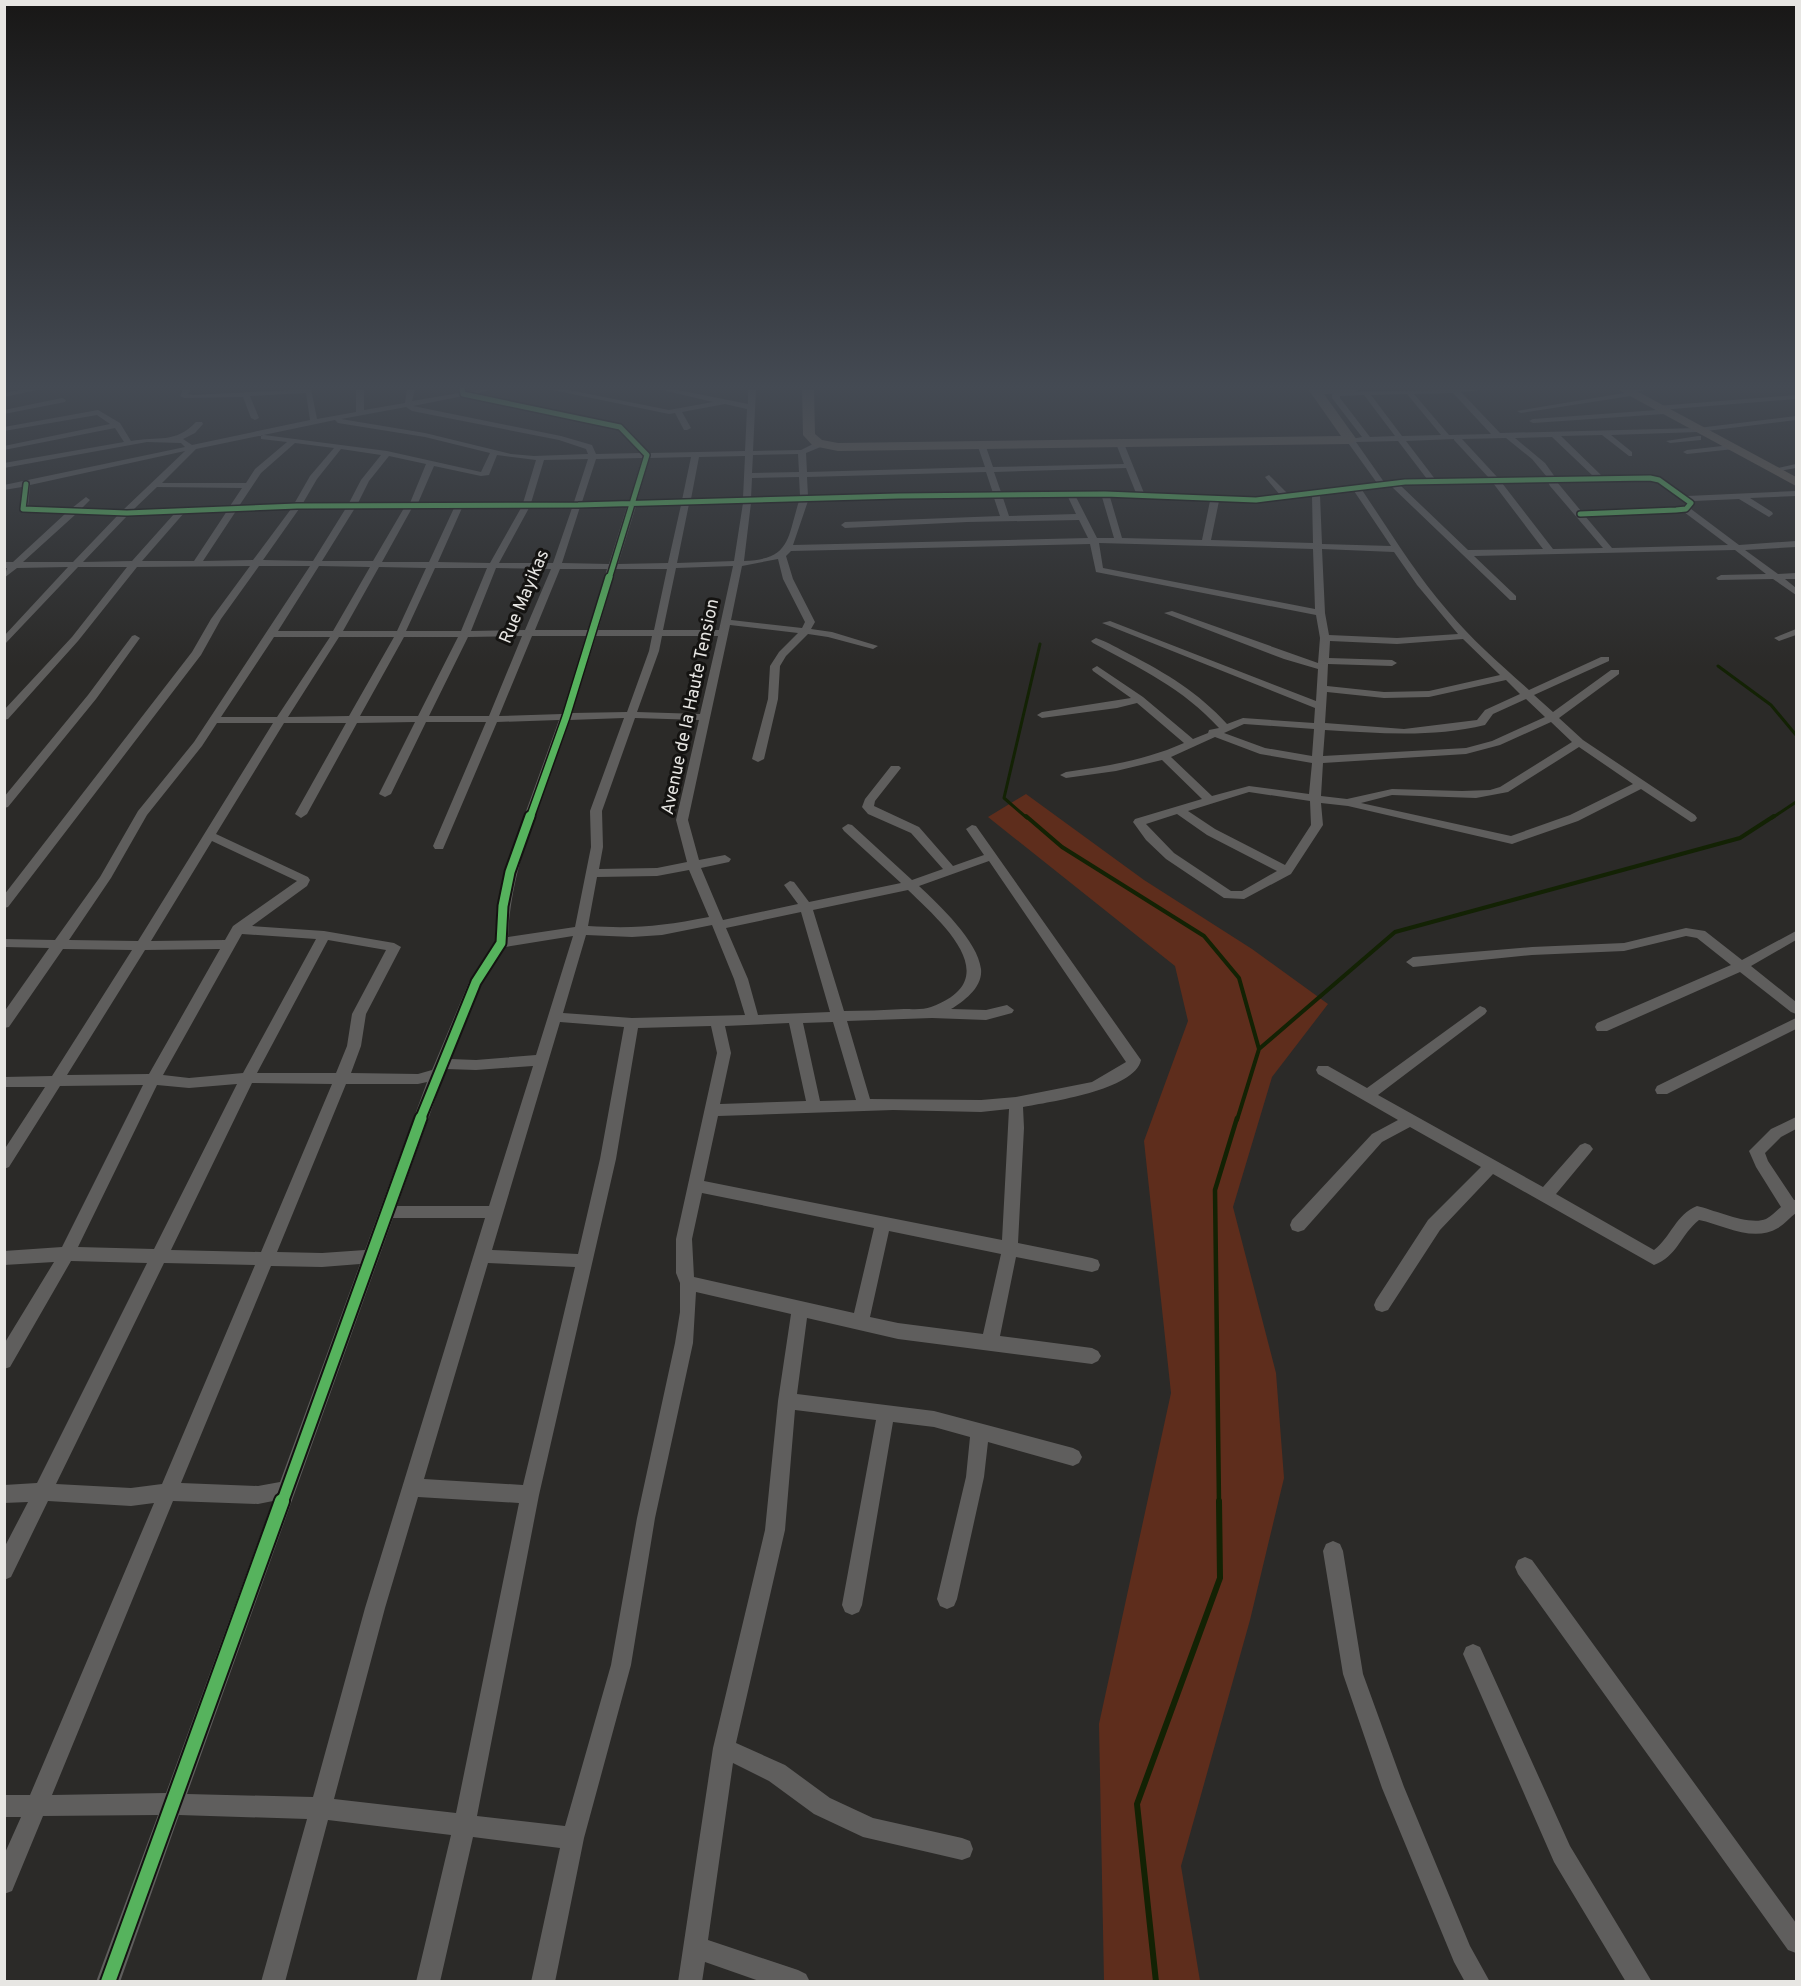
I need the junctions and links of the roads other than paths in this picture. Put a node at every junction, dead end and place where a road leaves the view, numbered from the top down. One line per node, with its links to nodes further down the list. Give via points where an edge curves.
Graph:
1 (37, 482): 22 (street)
2 (160, 482): 24 (street)
3 (250, 482): 25 (street)
4 (311, 482): 45 (street)
5 (364, 482): 46 (street)
6 (422, 482): 47 (street)
7 (534, 482): 49 (street)
8 (585, 482): 43 (street, Rue Mayikas)
9 (638, 482): 44 (street)
10 (691, 482): 42 (street)
11 (748, 482): 41 (street, Avenue de la Haute Tension)
12 (803, 482): 40 (street)
13 (994, 482): 32 (street)
14 (1135, 482): 34 (street)
15 (1273, 482): 36 (street)
16 (1380, 482): 26 (street)
17 (1433, 482): 18 (street); 23 (street)
18 (1443, 482)
19 (1496, 482): 68 (street)
20 (1553, 482): 55 (street)
21 (1661, 482): 38 (street)
22 (26, 484): 27 (street); 53 (street, via 23,510)
23 (1394, 484): 26 (street); 70 (street)
24 (157, 485): 25 (street); 54 (street)
25 (247, 486): 50 (street)
26 (1383, 486): 28 (street)
27 (4, 488)
28 (1357, 489): 29 (street); 66 (street)
29 (1316, 493): 36 (street); 64 (street)
30 (1797, 493): 35 (street)
31 (1105, 494): 33 (street); 34 (street); 60 (street)
32 (999, 495): 33 (street); 40 (street); 57 (street)
33 (1071, 495): 58 (street)
34 (1141, 495): 37 (street)
35 (1739, 495): 38 (street); 56 (street)
36 (1286, 496): 37 (street)
37 (1215, 499): 62 (street)
38 (1687, 499): 52 (street, via 1691,505)
39 (86, 500): 53 (street)
40 (804, 500): 41 (street); 69 (street)
41 (747, 502): 42 (street); 75 (street, Avenue de la Haute Tension)
42 (687, 503): 44 (street); 82 (street)
43 (578, 505): 44 (street); 49 (street); 81 (street, Rue Mayikas)
44 (631, 505): 84 (street)
45 (297, 506): 46 (street); 50 (street); 72 (street)
46 (352, 506): 47 (street); 73 (street)
47 (411, 506): 48 (street); 79 (street)
48 (459, 506): 49 (street, via 484,502); 80 (street)
49 (526, 506): 83 (street)
50 (233, 507): 51 (street); 71 (street)
51 (183, 509): 54 (street); 74 (street)
52 (1686, 509): 55 (street); 65 (street)
53 (75, 511): 54 (street); 77 (street)
54 (127, 513): 78 (street)
55 (1580, 514): 67 (street)
56 (1769, 514)
57 (1005, 517): 58 (street); 59 (street)
58 (1080, 517): 61 (street)
59 (845, 525)
60 (1119, 541): 61 (street); 62 (street)
61 (1094, 542): 69 (street); 92 (street, via 1099,570)
62 (1206, 543): 64 (street)
63 (1797, 544): 65 (street)
64 (1317, 547): 66 (street); 92 (street)
65 (1736, 548): 67 (street); 87 (street)
66 (1397, 549): 104 (street, via 1444,613)
67 (1609, 549): 68 (street)
68 (1549, 550): 70 (street)
69 (784, 552): 75 (street); 95 (street, via 788,579 810,618)
70 (1468, 553): 90 (street)
71 (197, 563): 72 (street); 74 (street)
72 (255, 563): 73 (street); 162 (street, via 197,653)
73 (316, 563): 79 (street); 98 (street)
74 (137, 564): 78 (street); 123 (street)
75 (738, 564): 82 (street); 94 (street, Avenue de la Haute Tension)
76 (4, 565): 77 (street)
77 (15, 565): 78 (street); 85 (street)
78 (74, 565): 109 (street)
79 (375, 565): 80 (street); 102 (street)
80 (434, 565): 83 (street); 103 (street)
81 (557, 566): 83 (street); 84 (street); 101 (street, Rue Mayikas)
82 (672, 566): 84 (street); 97 (street)
83 (492, 567): 100 (street)
84 (615, 567): 99 (street)
85 (4, 575)
86 (1797, 576): 87 (street)
87 (1773, 577): 88 (street); 89 (street)
88 (1721, 578)
89 (1796, 592)
90 (1514, 598)
91 (1169, 613): 113 (street, via 1288,657)
92 (1320, 613): 106 (street)
93 (1107, 623): 120 (street)
94 (724, 627): 95 (street); 97 (street); 125 (street, Avenue de la Haute Tension)
95 (806, 632): 110 (street); 137 (street, via 775,666 773,699 759,737)
96 (1797, 632): 107 (street)
97 (658, 633): 99 (street); 121 (street)
98 (269, 634): 102 (street); 130 (street)
99 (592, 634): 101 (street); 124 (street)
100 (464, 635): 101 (street); 103 (street); 128 (street)
101 (526, 635): 129 (street, Rue Mayikas)
102 (335, 636): 103 (street); 131 (street)
103 (399, 636): 126 (street)
104 (1467, 636): 106 (street, via 1397,641); 116 (street)
105 (135, 638): 146 (street)
106 (1325, 638): 113 (street)
107 (1779, 638)
108 (1096, 641): 133 (street, via 1204,703)
109 (4, 642)
110 (873, 646)
111 (1605, 659): 118 (street)
112 (1392, 663): 113 (street)
113 (1323, 664): 117 (street)
114 (1097, 669): 119 (street)
115 (1615, 672): 127 (street)
116 (1507, 677): 117 (street, via 1418,695); 118 (street)
117 (1323, 689): 120 (street)
118 (1528, 694): 127 (street); 132 (street, via 1489,712 1480,723 1453,728 1404,732)
119 (1139, 699): 122 (street); 134 (street)
120 (1321, 707): 132 (street)
121 (631, 715): 124 (street); 125 (street); 159 (street, via 596,811 597,847)
122 (1042, 715)
123 (4, 717)
124 (566, 717): 129 (street); 171 (street, via 510,872)
125 (704, 717): 156 (street, Avenue de la Haute Tension, via 682,820)
126 (354, 718): 128 (street); 131 (street); 148 (street)
127 (1552, 718): 135 (street); 138 (street, via 1496,744 1466,751)
128 (422, 719): 129 (street); 142 (street)
129 (493, 719): 153 (street, Rue Mayikas)
130 (213, 720): 131 (street); 169 (street, via 142,814)
131 (280, 720): 152 (street)
132 (1319, 725): 133 (street, via 1255,720); 138 (street)
133 (1219, 730): 134 (street); 138 (street, via 1237,744)
134 (1190, 742): 136 (street)
135 (1579, 742): 141 (street); 145 (street, via 1494,793 1468,796 1393,792)
136 (1164, 756): 140 (street); 144 (street)
137 (758, 759)
138 (1318, 760): 143 (street)
139 (895, 768): 157 (street, via 868,807 915,830)
140 (1066, 775)
141 (1640, 784): 145 (street, via 1574,818 1512,840); 149 (street)
142 (385, 794)
143 (1316, 797): 144 (street, via 1246,789); 145 (street); 158 (street, via 1317,825)
144 (1210, 801): 147 (street)
145 (1348, 803)
146 (4, 805)
147 (1180, 811): 158 (street, via 1211,832); 158 (street, via 1141,821 1139,825 1170,856 1228,895 1245,895)
148 (301, 814)
149 (1691, 818)
150 (848, 828): 161 (street)
151 (972, 829): 154 (street)
152 (209, 835): 165 (street, via 304,879); 173 (street)
153 (439, 846)
154 (992, 856): 157 (street); 199 (street, via 1135,1062 1096,1087)
155 (725, 858): 156 (street)
156 (694, 866): 159 (street, via 657,872); 164 (street, Avenue de la Haute Tension)
157 (951, 871): 161 (street)
158 (1287, 871)
159 (592, 873): 166 (street)
160 (790, 885): 163 (street)
161 (911, 885): 163 (street); 179 (street, via 970,951 975,970 973,982 966,990)
162 (4, 904)
163 (806, 907): 164 (street); 180 (street)
164 (718, 923): 166 (street, via 652,932); 183 (street, Avenue de la Haute Tension)
165 (238, 929): 167 (street); 172 (street)
166 (581, 930): 171 (street); 181 (street)
167 (324, 935): 192 (street, via 394,947 359,1014 354,1046); 193 (street)
168 (1797, 935): 175 (street)
169 (61, 942): 170 (street); 173 (street); 185 (street)
170 (4, 943)
171 (501, 943): 190 (street, via 476,982)
172 (230, 944): 173 (street); 194 (street)
173 (141, 946): 196 (street)
174 (1413, 962): 175 (street, via 1624,947 1686,932 1700,934)
175 (1741, 966): 176 (street); 188 (street)
176 (1797, 1009)
177 (1006, 1010): 179 (street, via 986,1015)
178 (1480, 1011): 198 (street)
179 (932, 1013): 180 (street)
180 (840, 1016): 182 (street); 201 (street)
181 (556, 1017): 186 (street); 189 (street)
182 (795, 1017): 183 (street); 200 (street)
183 (753, 1020): 184 (street)
184 (717, 1021): 186 (street); 202 (street, via 724,1053)
185 (4, 1023)
186 (632, 1023): 222 (street)
187 (1797, 1023): 197 (street)
188 (1602, 1028)
189 (542, 1060): 190 (street); 212 (street)
190 (439, 1069): 192 (street, via 418,1078); 211 (street)
191 (1323, 1070): 198 (street)
192 (342, 1077): 193 (street); 219 (street)
193 (247, 1078): 194 (street, via 189,1083); 221 (street)
194 (153, 1079): 196 (street); 216 (street)
195 (4, 1082): 196 (street)
196 (56, 1082): 206 (street)
197 (1662, 1090)
198 (1366, 1096): 203 (street)
199 (1016, 1103): 201 (street); 215 (street)
200 (814, 1106): 201 (street); 202 (street)
201 (865, 1106)
202 (714, 1110): 208 (street)
203 (1408, 1121): 207 (street); 214 (street, via 1377,1138)
204 (1797, 1123): 210 (street, via 1776,1133 1757,1151 1761,1163)
205 (1585, 1149): 209 (street)
206 (4, 1163)
207 (1491, 1166): 209 (street); 225 (street, via 1434,1226)
208 (696, 1186): 213 (street); 224 (street, via 684,1239 684,1273)
209 (1544, 1197): 210 (street, via 1654,1258 1663,1254 1688,1219 1697,1213 1754,1227 1770,1225)
210 (1793, 1207)
211 (388, 1212): 212 (street); 217 (street)
212 (495, 1212): 218 (street)
213 (883, 1223): 215 (street); 227 (street)
214 (1298, 1225)
215 (1010, 1248): 223 (street); 228 (street)
216 (67, 1254): 220 (street); 221 (street); 230 (street)
217 (371, 1256): 219 (street, via 322,1260); 236 (street)
218 (482, 1256): 222 (street); 235 (street)
219 (267, 1257): 221 (street); 238 (street)
220 (4, 1258)
221 (158, 1258): 237 (street)
222 (585, 1261): 240 (street)
223 (1092, 1265)
224 (688, 1284): 226 (street); 253 (street, via 684,1343 646,1518 621,1665)
225 (1382, 1305)
226 (800, 1309): 227 (street); 231 (street)
227 (860, 1322): 228 (street, via 898,1331)
228 (990, 1342): 229 (street)
229 (1092, 1356)
230 (4, 1360)
231 (787, 1401): 232 (street); 247 (street, via 776,1530)
232 (886, 1412): 233 (street, via 934,1419); 245 (street)
233 (980, 1432): 234 (street); 244 (street, via 975,1477)
234 (1073, 1457)
235 (411, 1487): 240 (street); 251 (street)
236 (286, 1490): 238 (street, via 258,1495); 248 (street)
237 (43, 1492): 238 (street, via 131,1497); 239 (street); 243 (street)
238 (166, 1492): 250 (street)
239 (4, 1494)
240 (530, 1495): 252 (street)
241 (1332, 1551): 264 (street, via 1353,1674 1393,1788 1462,1954)
242 (1525, 1567): 256 (street)
243 (4, 1570)
244 (947, 1599)
245 (852, 1605)
246 (1473, 1654): 265 (street, via 1562,1854)
247 (724, 1748): 254 (street, via 777,1773 822,1806 871,1829); 257 (street)
248 (171, 1804): 250 (street); 251 (street); 258 (street)
249 (4, 1806): 250 (street)
250 (38, 1806): 255 (street)
251 (320, 1808): 252 (street); 259 (street)
252 (464, 1826): 253 (street); 260 (street)
253 (573, 1838): 261 (street)
254 (962, 1849)
255 (4, 1883)
256 (1797, 1942)
257 (695, 1947): 262 (street); 263 (street)
258 (108, 1982)
259 (273, 1982)
260 (428, 1982)
261 (543, 1982)
262 (690, 1982)
263 (798, 1982)
264 (1478, 1982)
265 (1640, 1982)

